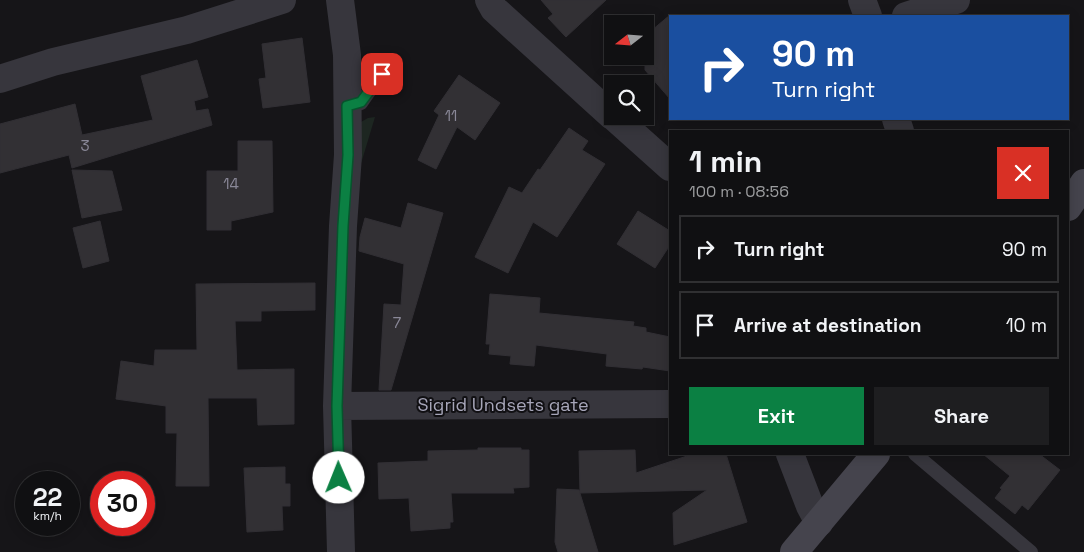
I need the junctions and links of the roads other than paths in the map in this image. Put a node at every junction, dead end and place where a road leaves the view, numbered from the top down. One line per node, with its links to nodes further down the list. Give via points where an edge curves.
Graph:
1 (282, 0): 9 (street, via 187,30 53,62)
2 (340, 0): 10 (street, via 347,55)
3 (489, 0): 11 (street, via 494,9)
4 (862, 0): 6 (street)
5 (956, 0): 7 (street)
6 (868, 15)
7 (909, 15)
8 (382, 74): 10 (lane, via 361,102)
9 (0, 79)
10 (347, 106): 17 (street, via 348,155)
11 (604, 108)
12 (623, 125): 13 (street)
13 (669, 166)
14 (1084, 183): 15 (street)
15 (1069, 206)
16 (669, 404): 17 (street, Sigrid Undsets gate)
17 (337, 406): 22 (street)
18 (790, 455): 21 (street)
19 (875, 455): 21 (street)
20 (916, 455): 24 (lane)
21 (819, 523): 23 (street)
22 (341, 552)
23 (794, 552)
24 (1031, 552)

